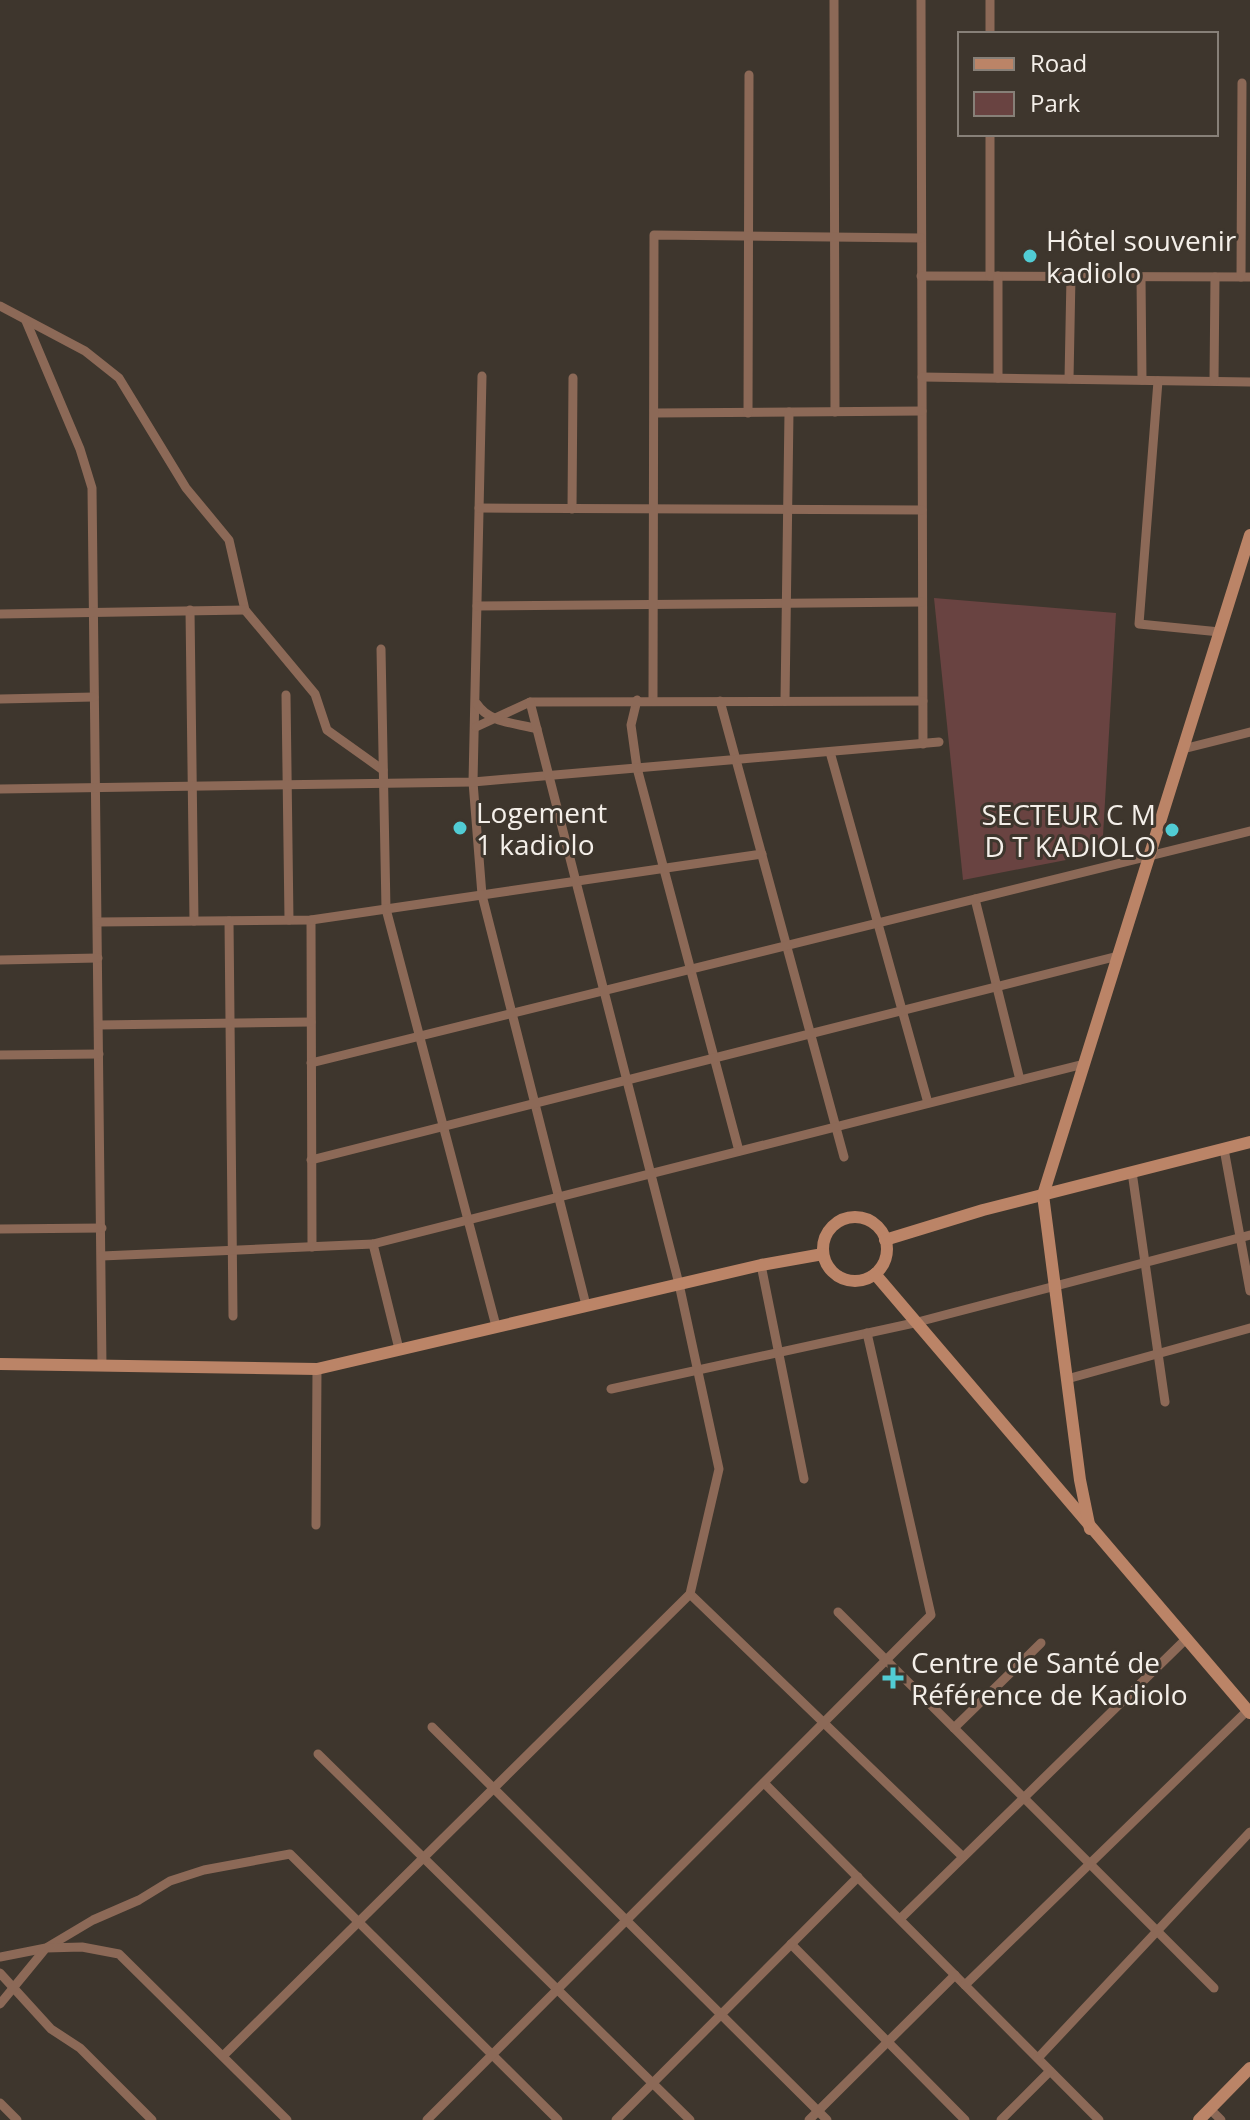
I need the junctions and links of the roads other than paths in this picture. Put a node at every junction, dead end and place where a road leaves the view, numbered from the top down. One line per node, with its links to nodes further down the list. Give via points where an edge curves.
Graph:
1 (834, 0): 10 (street)
2 (921, 0): 11 (street)
3 (990, 0): 4 (street)
4 (990, 32)
5 (749, 75): 9 (street)
6 (1242, 83): 8 (street)
7 (990, 136): 13 (street)
8 (1246, 177): 17 (street)
9 (749, 236): 10 (street); 32 (street, via 654,235); 33 (street)
10 (835, 237): 11 (street); 31 (street)
11 (921, 238): 12 (street)
12 (921, 276): 13 (street); 21 (street)
13 (994, 276): 14 (street); 23 (street)
14 (1071, 276): 15 (street); 24 (street)
15 (1141, 277): 16 (street); 25 (street)
16 (1215, 277): 17 (street); 27 (street)
17 (1246, 277)
18 (0, 306): 19 (street)
19 (26, 321): 45 (street, via 85,351 119,378 186,488 229,540); 46 (street, via 92,488)
20 (482, 376): 34 (street)
21 (922, 377): 23 (street); 29 (street)
22 (573, 378): 35 (street)
23 (998, 378): 24 (street)
24 (1069, 379): 25 (street)
25 (1142, 380): 26 (street)
26 (1158, 381): 27 (street); 48 (street, via 1139,624)
27 (1214, 381): 28 (street)
28 (1250, 382)
29 (922, 411): 31 (street); 38 (street)
30 (789, 412): 31 (street); 33 (street); 37 (street)
31 (835, 412)
32 (655, 413): 33 (street); 36 (street)
33 (748, 413)
34 (479, 508): 35 (street); 43 (street)
35 (572, 509): 36 (street)
36 (654, 509): 37 (street); 42 (street)
37 (788, 510): 38 (street); 41 (street)
38 (922, 510): 40 (street)
39 (1250, 535): 48 (main road)
40 (922, 602): 41 (street); 57 (street)
41 (786, 603): 42 (street); 56 (street)
42 (653, 604): 43 (street); 54 (street)
43 (477, 606): 59 (street)
44 (190, 610): 45 (street); 46 (street); 75 (street)
45 (245, 610): 70 (street, via 315,694 327,730)
46 (93, 612): 47 (street); 51 (street)
47 (0, 614)
48 (1220, 632): 66 (main road)
49 (381, 649): 70 (street)
50 (286, 695): 74 (street)
51 (94, 697): 52 (street); 76 (street)
52 (0, 699)
53 (637, 700): 54 (street); 58 (street); 69 (street, via 631,725)
54 (653, 700): 55 (street)
55 (720, 701): 56 (street); 68 (street)
56 (785, 701): 57 (street)
57 (923, 701): 65 (street)
58 (530, 702): 60 (street); 62 (street)
59 (477, 704): 60 (street); 61 (street)
60 (494, 719): 61 (street); 62 (street)
61 (476, 727): 72 (street)
62 (537, 729): 71 (street)
63 (1250, 732): 66 (street)
64 (939, 742): 65 (street)
65 (923, 744): 67 (street)
66 (1183, 749): 80 (main road)
67 (830, 752): 68 (street); 91 (street)
68 (736, 760): 69 (street); 79 (street)
69 (637, 768): 71 (street); 81 (street)
70 (383, 770): 73 (street)
71 (549, 775): 72 (street); 82 (street)
72 (473, 782): 73 (street); 83 (street)
73 (384, 783): 74 (street); 85 (street)
74 (287, 785): 75 (street); 86 (street)
75 (192, 786): 76 (street); 88 (street)
76 (96, 787): 77 (street); 90 (street)
77 (0, 789)
78 (1250, 831): 80 (street)
79 (762, 854): 81 (street); 92 (street)
80 (1149, 856): 84 (street); 93 (main road)
81 (664, 868): 82 (street); 96 (street)
82 (576, 881): 83 (street); 98 (street)
83 (482, 895): 85 (street); 100 (street)
84 (975, 899): 91 (street); 97 (street)
85 (386, 909): 87 (street); 105 (street)
86 (289, 920): 87 (street); 89 (street)
87 (311, 920): 101 (street)
88 (194, 921): 89 (street); 90 (street)
89 (229, 921): 102 (street)
90 (98, 922): 94 (street)
91 (877, 923): 92 (street); 99 (street)
92 (786, 945): 96 (street); 104 (street)
93 (1118, 956): 97 (street); 110 (main road)
94 (98, 958): 95 (street); 103 (street)
95 (0, 960)
96 (690, 969): 98 (street); 108 (street)
97 (997, 987): 99 (street); 112 (street)
98 (604, 990): 100 (street); 111 (street)
99 (902, 1011): 104 (street); 113 (street)
100 (512, 1013): 105 (street); 114 (street)
101 (311, 1022): 102 (street); 109 (street)
102 (230, 1023): 103 (street); 133 (street)
103 (99, 1025): 106 (street)
104 (810, 1034): 108 (street); 116 (street)
105 (420, 1036): 109 (street); 115 (street)
106 (99, 1054): 107 (street); 127 (street)
107 (0, 1055)
108 (714, 1058): 111 (street); 119 (street)
109 (311, 1063): 121 (street)
110 (1084, 1064): 112 (street); 124 (main road)
111 (627, 1080): 114 (street); 123 (street)
112 (1020, 1080): 113 (street)
113 (928, 1103): 116 (street)
114 (535, 1104): 115 (street); 125 (street)
115 (444, 1127): 121 (street); 126 (street)
116 (835, 1127): 119 (street); 120 (street)
117 (1250, 1142): 118 (main road)
118 (1224, 1149): 122 (main road); 129 (street)
119 (739, 1151): 123 (street)
120 (844, 1157)
121 (311, 1160): 132 (street)
122 (1132, 1172): 124 (main road); 136 (street)
123 (651, 1174): 125 (street); 139 (street)
124 (1043, 1195): 130 (main road); 140 (main road)
125 (558, 1197): 126 (street); 142 (street)
126 (468, 1220): 131 (street); 145 (street)
127 (102, 1228): 128 (street); 135 (street)
128 (0, 1229)
129 (1245, 1236): 136 (street); 141 (street)
130 (885, 1240): 134 (main road, via 865,1218 845,1218 825,1236); 138 (main road, via 885,1258)
131 (373, 1244): 132 (street); 148 (street)
132 (312, 1247): 133 (street)
133 (233, 1250): 135 (street); 143 (street)
134 (823, 1254): 137 (main road); 138 (main road, via 843,1278)
135 (102, 1256): 152 (street)
136 (1145, 1262): 140 (street); 150 (street)
137 (761, 1265): 139 (main road); 149 (street)
138 (875, 1274): 144 (main road)
139 (679, 1284): 142 (main road); 154 (street)
140 (1055, 1286): 144 (street); 155 (main road)
141 (1250, 1291)
142 (586, 1305): 145 (main road)
143 (233, 1316)
144 (914, 1323): 147 (street); 160 (main road)
145 (496, 1326): 148 (main road)
146 (1250, 1328): 150 (street)
147 (867, 1333): 149 (street); 165 (street, via 931,1615)
148 (399, 1349): 153 (main road)
149 (778, 1352): 154 (street); 158 (street)
150 (1158, 1354): 155 (street); 157 (street)
151 (0, 1364): 152 (main road)
152 (102, 1366): 153 (main road)
153 (317, 1369): 159 (street)
154 (698, 1370): 156 (street); 161 (street, via 719,1469)
155 (1067, 1379): 160 (main road)
156 (611, 1389)
157 (1165, 1402)
158 (804, 1479)
159 (316, 1525)
160 (1090, 1529): 163 (main road)
161 (690, 1594): 167 (street); 172 (street)
162 (838, 1612): 165 (street)
163 (1186, 1639): 166 (main road); 173 (street)
164 (1041, 1643): 169 (street)
165 (886, 1660): 167 (street); 169 (street)
166 (1249, 1712): 177 (street)
167 (824, 1723): 171 (street); 175 (street)
168 (432, 1727): 172 (street)
169 (954, 1728): 173 (street)
170 (318, 1754): 176 (street)
171 (764, 1783): 178 (street); 180 (street)
172 (494, 1788): 176 (street); 180 (street)
173 (1024, 1798): 175 (street); 177 (street)
174 (1250, 1832): 182 (street)
175 (963, 1857): 179 (street)
176 (424, 1858): 181 (street); 191 (street)
177 (1090, 1864): 182 (street); 188 (street)
178 (858, 1877): 179 (street); 183 (street)
179 (900, 1919): 187 (street)
180 (627, 1920): 191 (street); 193 (street)
181 (359, 1922): 184 (street, via 290,1854 170,1881); 195 (street); 196 (street)
182 (1157, 1931): 189 (street); 197 (street)
183 (791, 1944): 193 (street); 194 (street)
184 (46, 1948): 185 (street); 190 (street); 196 (street, via 119,1954)
185 (0, 1957)
186 (0, 1973): 190 (street)
187 (955, 1975): 188 (street); 194 (street)
188 (965, 1985): 197 (street)
189 (1214, 1988)
190 (14, 1989): 192 (street); 205 (street)
191 (557, 1990): 195 (street); 200 (street)
192 (0, 2004)
193 (721, 2014): 200 (street); 203 (street)
194 (888, 2042): 203 (street); 213 (street)
195 (492, 2055): 207 (street); 208 (street)
196 (223, 2056): 206 (street)
197 (1038, 2058): 199 (street)
198 (1250, 2068): 202 (main road)
199 (1050, 2071): 214 (street); 215 (street)
200 (653, 2083): 209 (street); 210 (street)
201 (0, 2103): 204 (street)
202 (1210, 2109): 216 (main road); 217 (street)
203 (818, 2111): 211 (street); 212 (street)
204 (17, 2120)
205 (152, 2120)
206 (287, 2120)
207 (427, 2120)
208 (558, 2120)
209 (616, 2120)
210 (690, 2120)
211 (809, 2120)
212 (827, 2120)
213 (965, 2120)
214 (1001, 2120)
215 (1099, 2120)
216 (1199, 2120)
217 (1221, 2120)

